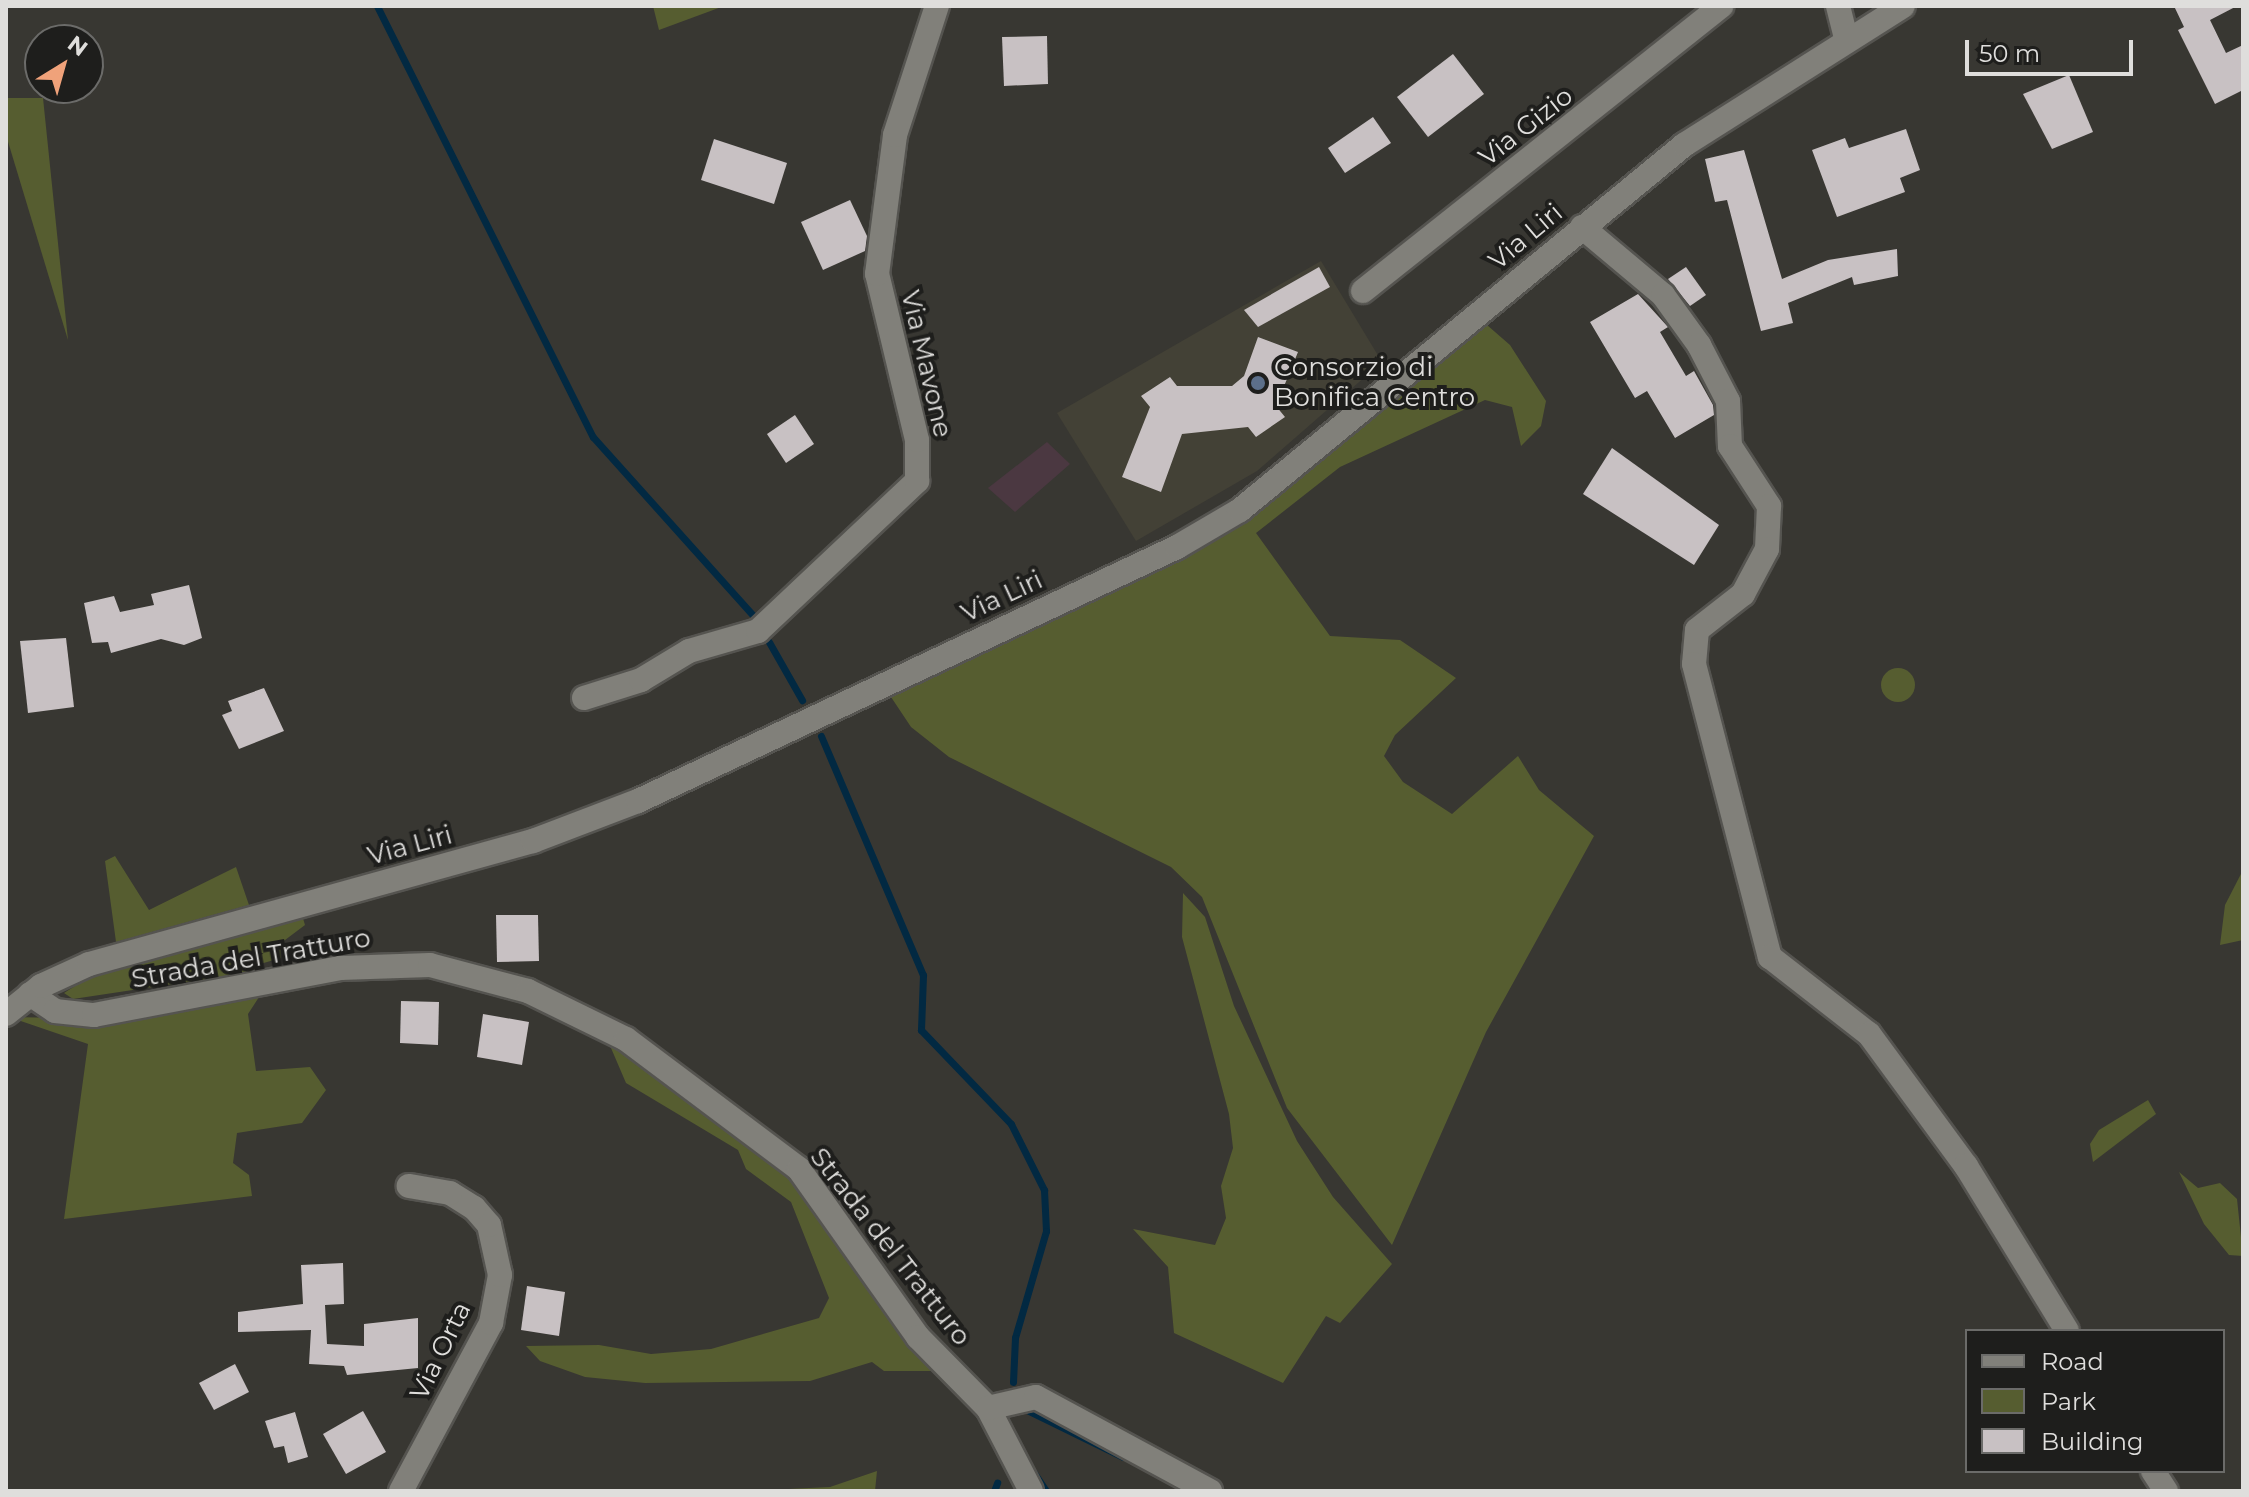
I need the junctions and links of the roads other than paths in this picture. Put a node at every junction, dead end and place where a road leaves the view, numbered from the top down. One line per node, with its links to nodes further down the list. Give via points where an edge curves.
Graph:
1 (937, 6): 8 (street, Via Mavone, via 895,135 877,274 917,440 917,481 758,631 689,651 641,680)
2 (1721, 6): 7 (street, Via Gizio)
3 (1838, 6): 5 (street)
4 (1903, 6): 5 (street, Via Liri)
5 (1846, 38): 6 (street, Via Liri, via 1684,145)
6 (1582, 227): 9 (street, Via Liri, via 1240,510 1177,547 638,801 533,841 89,964); 12 (street, via 1663,295 1699,345 1728,401 1730,446 1769,506 1767,549 1743,594 1697,630 1694,664 1770,957 1869,1034 1966,1166)
7 (1363, 291)
8 (584, 698)
9 (30, 994): 10 (street, Via Liri); 13 (street, Strada del Tratturo, via 55,1011 94,1015 391,963 430,965 528,991 626,1039 799,1169 918,1337)
10 (6, 1014)
11 (409, 1186): 15 (street, Via Orta, via 450,1193 474,1208 489,1225 500,1275 491,1323)
12 (2066, 1329)
13 (988, 1408): 16 (street, Strada del Tratturo); 17 (street, via 1036,1397)
14 (2154, 1473): 18 (street)
15 (401, 1491)
16 (1031, 1491)
17 (1210, 1491)
18 (2166, 1491)

